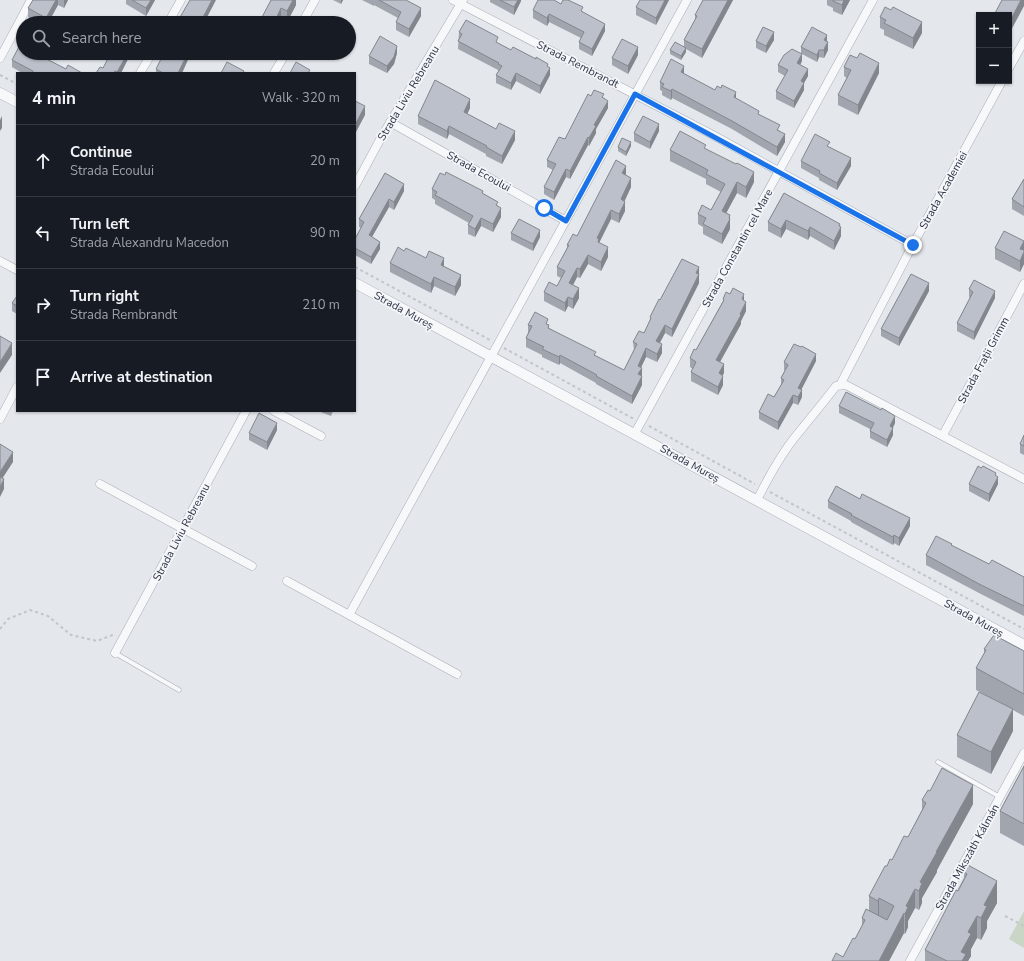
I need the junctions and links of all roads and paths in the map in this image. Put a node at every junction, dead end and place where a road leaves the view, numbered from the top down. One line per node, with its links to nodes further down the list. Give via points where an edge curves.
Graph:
1 (31, 0): 7 (street)
2 (181, 0): 8 (street)
3 (315, 0): 9 (street)
4 (687, 0): 22 (street)
5 (873, 0): 25 (street, Strada Constantin cel Mare)
6 (459, 1): 22 (street, Strada Rembrandt); 24 (street, Strada Liviu Rebreanu)
7 (22, 16)
8 (172, 16)
9 (306, 16)
10 (16, 28): 12 (street)
11 (1024, 41): 15 (street)
12 (0, 58)
13 (148, 60): 16 (street)
14 (282, 60): 17 (street)
15 (1012, 63)
16 (141, 72)
17 (275, 72)
18 (0, 75): 19 (path)
19 (16, 83)
20 (1000, 84): 28 (street, Strada Academiei)
21 (0, 93): 23 (street)
22 (635, 94): 25 (street, Strada Rembrandt); 27 (street)
23 (16, 101)
24 (390, 122): 26 (street, Strada Liviu Rebreanu); 27 (street, Strada Ecoului)
25 (779, 172): 28 (street, Strada Rembrandt); 41 (street, Strada Constantin cel Mare)
26 (356, 184)
27 (566, 221): 34 (street)
28 (913, 245): 36 (street, Strada Academiei)
29 (0, 261): 31 (street)
30 (356, 268): 34 (path)
31 (16, 269)
32 (356, 284): 35 (street, Strada Mureș)
33 (1024, 284): 43 (street, Strada Frații Grimm)
34 (498, 345): 35 (street); 41 (path)
35 (491, 358): 42 (street, Strada Mureș); 52 (street)
36 (840, 385): 43 (street, via 846,385); 47 (street, Strada Academiei, via 836,386 795,437)
37 (16, 389): 40 (street)
38 (245, 412): 49 (street, Strada Liviu Rebreanu)
39 (276, 412): 44 (street)
40 (0, 419)
41 (641, 422): 42 (street, Strada Constantin cel Mare); 47 (path)
42 (635, 434): 48 (street, Strada Mureș)
43 (942, 435): 45 (street)
44 (321, 436)
45 (1024, 479)
46 (100, 484): 49 (street)
47 (763, 489): 48 (street, Strada Academiei); 55 (path)
48 (758, 500): 56 (street, Strada Mureș)
49 (183, 528): 50 (street); 53 (street, Strada Liviu Rebreanu)
50 (252, 566)
51 (287, 581): 52 (street)
52 (349, 616): 58 (street)
53 (129, 628): 54 (path, via 97,641 71,635 48,616 30,610 8,619); 57 (street, Strada Liviu Rebreanu)
54 (0, 629)
55 (1024, 629)
56 (1024, 645)
57 (115, 653): 59 (lane)
58 (457, 674)
59 (179, 690)
60 (1024, 753): 62 (street, Strada Mikszáth Kálmán)
61 (938, 762): 62 (lane)
62 (1000, 797): 65 (street, Strada Mikszáth Kálmán)
63 (1006, 916): 64 (path)
64 (1024, 926)
65 (910, 961)

